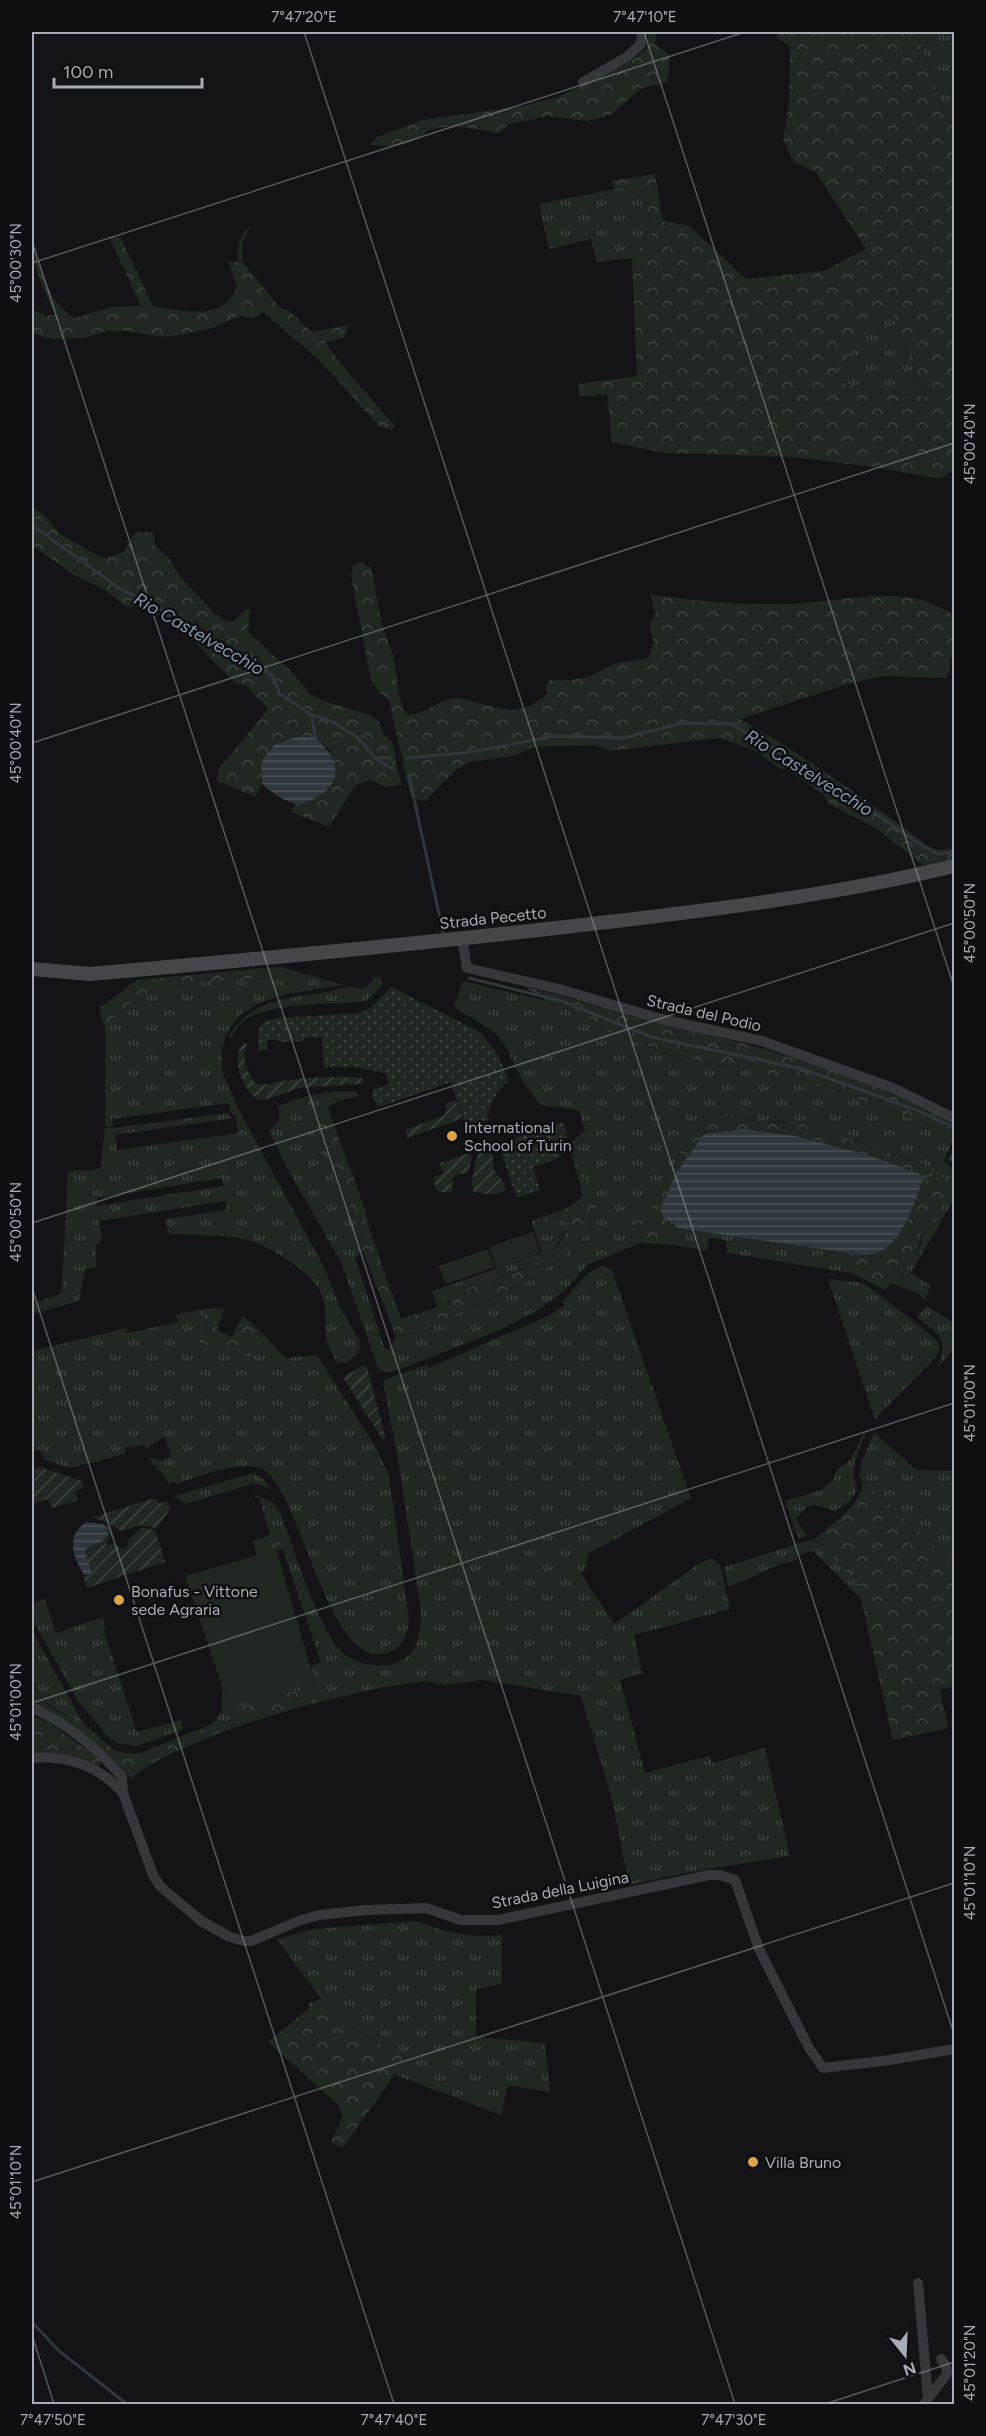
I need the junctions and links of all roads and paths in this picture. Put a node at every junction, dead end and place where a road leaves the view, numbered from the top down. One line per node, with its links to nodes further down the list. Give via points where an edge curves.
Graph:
1 (642, 32): 2 (street, via 641,44 627,57)
2 (582, 82)
3 (954, 866): 4 (main road, Strada Pecetto, via 759,903)
4 (462, 939): 5 (main road, Strada Pecetto, via 90,974); 6 (street, Strada del Podio, via 467,968 762,1041 893,1088)
5 (32, 969)
6 (954, 1118)
7 (32, 1708): 9 (street, Strada della Luigina, via 56,1719 94,1748 122,1777)
8 (32, 1758): 9 (street, via 83,1764 101,1772)
9 (123, 1793): 10 (street, Strada della Luigina, via 160,1886 201,1921 238,1940 251,1941 310,1917 366,1910 426,1908 461,1920 498,1920 720,1875 735,1880 759,1949 809,2048 824,2068)
10 (954, 2049)
11 (918, 2283): 13 (street)
12 (941, 2359): 13 (street, via 947,2374)
13 (926, 2401)

